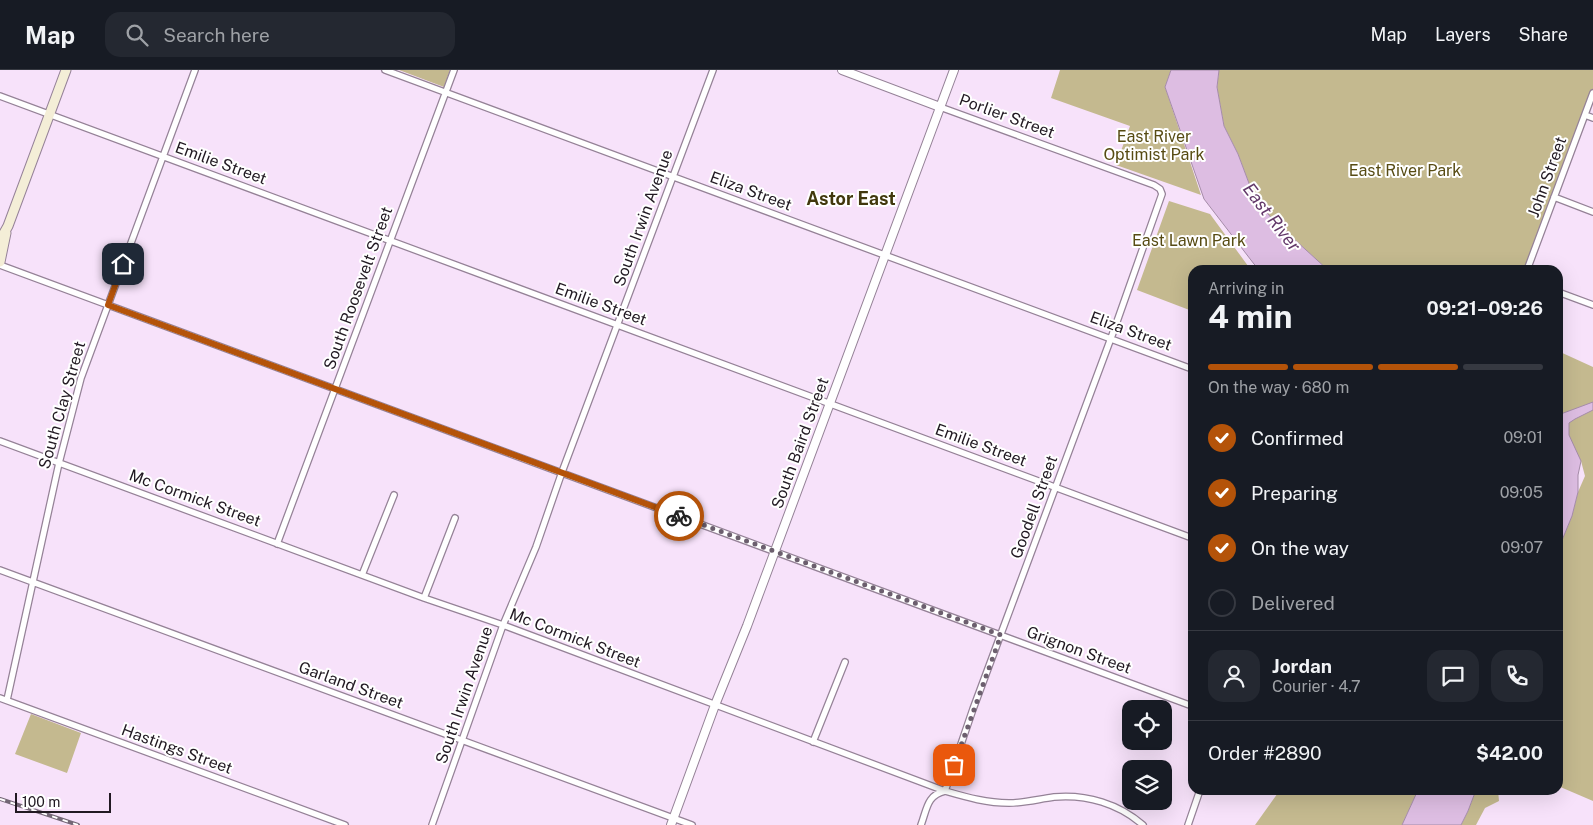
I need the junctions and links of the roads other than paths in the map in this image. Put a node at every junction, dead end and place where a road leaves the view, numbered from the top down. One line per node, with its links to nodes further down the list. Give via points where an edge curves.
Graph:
1 (66, 70): 12 (main road)
2 (195, 70): 15 (street, South Clay Street)
3 (385, 70): 8 (street, Eliza Street)
4 (454, 70): 8 (street, South Roosevelt Street)
5 (713, 70): 16 (street, South Irwin Avenue)
6 (842, 70): 11 (street, Porlier Street)
7 (954, 70): 11 (street, South Baird Street)
8 (446, 92): 16 (street, Eliza Street); 22 (street, South Roosevelt Street)
9 (1593, 93): 13 (street, John Street)
10 (0, 96): 12 (street, Emilie Street)
11 (940, 106): 17 (street, Porlier Street, via 1154,185); 23 (street, South Baird Street)
12 (50, 115): 15 (street, Emilie Street); 20 (main road)
13 (1585, 115): 14 (street); 18 (street, John Street)
14 (1593, 118)
15 (163, 156): 22 (street, Emilie Street); 27 (street, South Clay Street)
16 (674, 177): 23 (street, Eliza Street); 29 (street, South Irwin Avenue)
17 (1161, 191): 30 (street, Goodell Street, via 1162,198)
18 (1554, 197): 19 (street); 25 (street, John Street)
19 (1593, 212)
20 (8, 226): 21 (main road); 24 (main road)
21 (0, 240)
22 (391, 240): 29 (street, Emilie Street); 32 (street, South Roosevelt Street)
23 (885, 255): 30 (street, Eliza Street); 33 (street, South Baird Street)
24 (0, 263): 27 (street, Grignon Street)
25 (1529, 265)
26 (1563, 294): 28 (street)
27 (108, 305): 32 (street, Grignon Street); 35 (street, South Clay Street, via 81,378)
28 (1593, 305)
29 (618, 325): 33 (street, Emilie Street); 36 (street, South Irwin Avenue)
30 (1111, 338): 31 (street, Eliza Street); 37 (street, Goodell Street)
31 (1188, 367)
32 (336, 389): 36 (street, Grignon Street); 41 (street, South Roosevelt Street)
33 (830, 403): 37 (street, Emilie Street); 42 (street, South Baird Street)
34 (0, 441): 35 (street, Mc Cormick Street)
35 (59, 463): 41 (street, Mc Cormick Street); 45 (street, South Clay Street)
36 (562, 472): 42 (street, Grignon Street); 47 (street, South Irwin Avenue, via 536,547)
37 (1056, 487): 40 (street, Emilie Street); 48 (street, Goodell Street)
38 (394, 495): 44 (street)
39 (456, 518): 46 (street)
40 (1188, 536)
41 (278, 544): 44 (street, Mc Cormick Street)
42 (774, 552): 48 (street, Grignon Street); 53 (street, South Baird Street)
43 (0, 570): 45 (street, Garland Street)
44 (362, 575): 46 (street, Mc Cormick Street)
45 (34, 582): 51 (street, South Clay Street); 54 (street, Garland Street)
46 (424, 598): 47 (street, Mc Cormick Street)
47 (503, 625): 53 (street, Mc Cormick Street); 54 (street, South Irwin Avenue)
48 (1001, 635): 52 (street, Grignon Street); 56 (street, Goodell Street)
49 (845, 662): 55 (street)
50 (0, 698): 51 (street, Hastings Street)
51 (7, 700): 59 (street, Hastings Street)
52 (1188, 705)
53 (715, 706): 55 (street, Mc Cormick Street); 58 (street, South Baird Street)
54 (462, 741): 58 (street, Garland Street); 60 (street, South Irwin Avenue)
55 (813, 742): 56 (street, Mc Cormick Street)
56 (945, 791): 62 (street, Goodell Street, via 935,793 931,798); 63 (street, Mc Cormick Street, via 992,802 1023,802 1066,796 1086,798 1116,807)
57 (1199, 795): 64 (street)
58 (672, 822): 61 (street, Garland Street)
59 (345, 825)
60 (432, 825)
61 (692, 825)
62 (921, 825)
63 (1143, 825)
64 (1188, 825)

